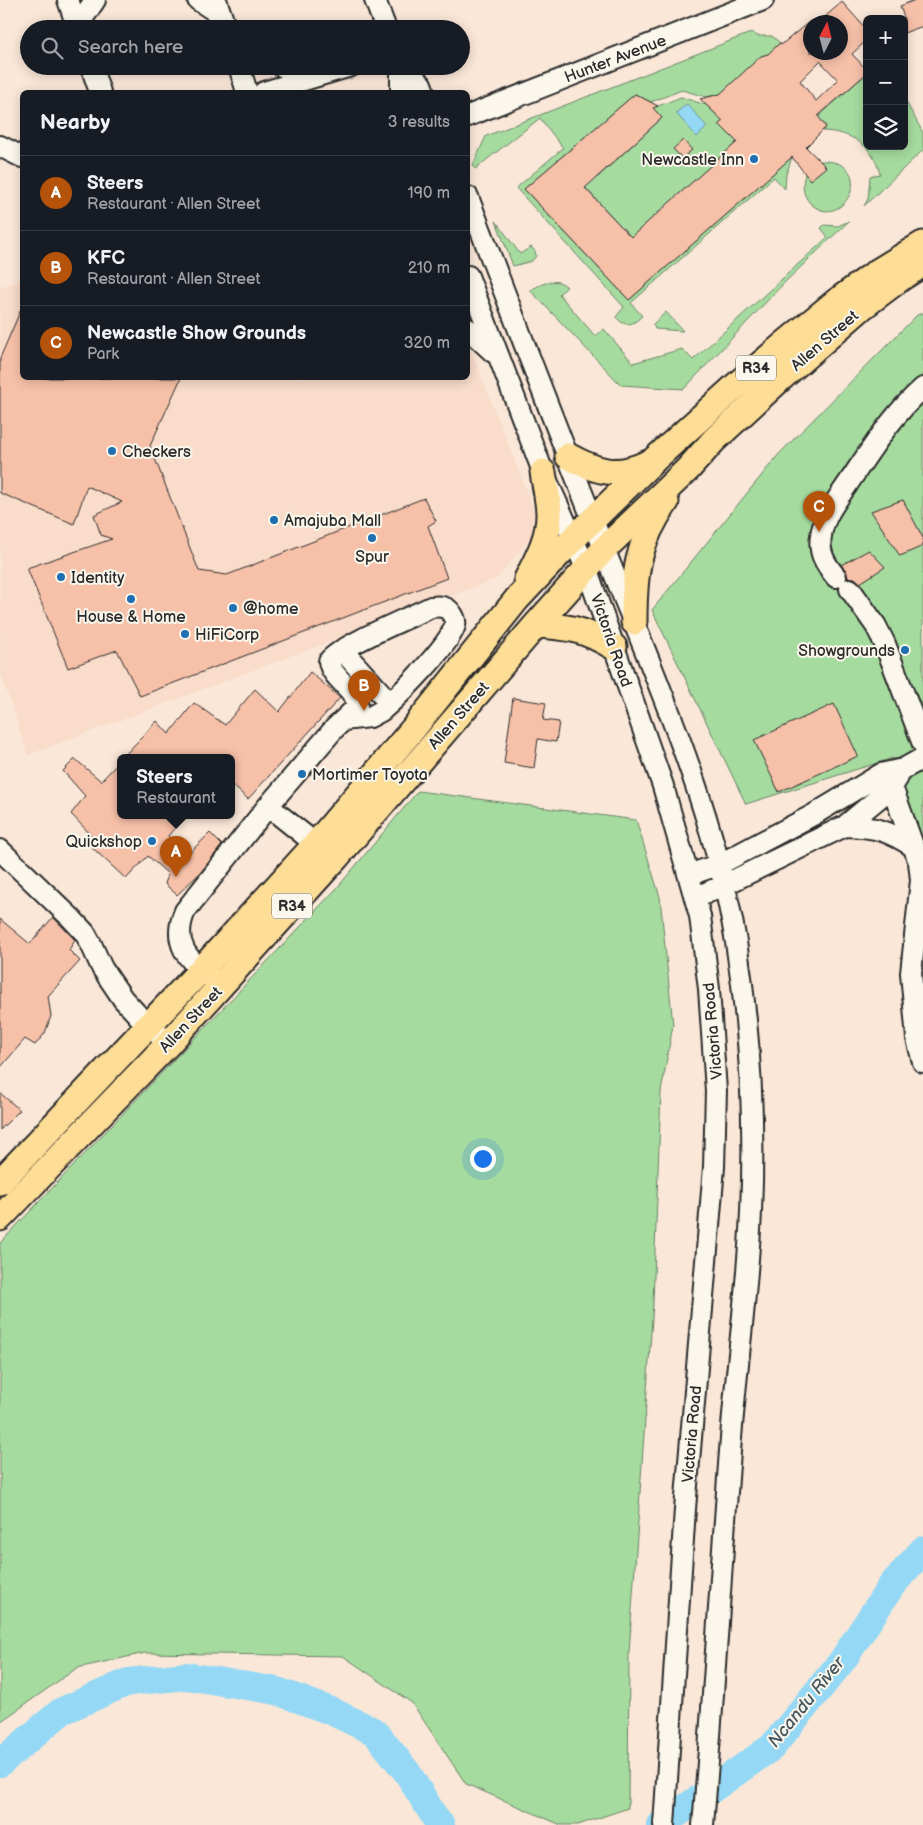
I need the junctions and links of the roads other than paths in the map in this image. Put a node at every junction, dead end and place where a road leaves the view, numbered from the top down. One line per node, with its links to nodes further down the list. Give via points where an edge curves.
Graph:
1 (68, 0): 7 (street)
2 (95, 0): 8 (street)
3 (198, 0): 6 (street)
4 (375, 0): 9 (street)
5 (764, 0): 22 (street, Hunter Avenue)
6 (221, 14)
7 (74, 20)
8 (82, 20)
9 (383, 20)
10 (94, 75): 17 (street)
11 (242, 75): 18 (street)
12 (302, 75): 16 (street)
13 (320, 75): 16 (street)
14 (402, 75): 20 (street)
15 (412, 75): 21 (street)
16 (309, 78): 19 (street)
17 (99, 90)
18 (246, 90)
19 (270, 90)
20 (401, 90)
21 (423, 90)
22 (470, 115)
23 (0, 146): 24 (street)
24 (20, 156)
25 (470, 202): 33 (street)
26 (923, 244): 34 (main road, Allen Street / R34, via 876,272 823,312)
27 (923, 264): 35 (main road, Allen Street / R34, via 861,308 714,440)
28 (470, 290): 29 (street, Victoria Road)
29 (472, 304): 31 (street, Victoria Road)
30 (470, 331): 31 (street)
31 (498, 357): 36 (street, Victoria Road)
32 (923, 388): 48 (street, via 911,398 873,446 824,524 820,537 822,557 827,566 876,626 885,644)
33 (568, 456): 34 (main road, via 605,472 628,471); 37 (street)
34 (655, 459): 37 (main road, Allen Street / R34)
35 (688, 469): 39 (main road, Allen Street / R34); 42 (main road, via 654,519 642,546 635,586)
36 (543, 472): 38 (street, Victoria Road); 41 (main road, via 549,516 547,533)
37 (593, 519): 38 (main road, Allen Street / R34); 39 (street)
38 (573, 539): 40 (street, Victoria Road); 41 (main road, Allen Street / R34)
39 (604, 549): 40 (main road, Allen Street / R34); 42 (street)
40 (587, 570): 43 (main road, Allen Street / R34); 44 (street, Victoria Road)
41 (517, 599): 55 (main road, Allen Street / R34, via 413,729)
42 (634, 622): 56 (street, via 707,816)
43 (536, 625): 44 (main road, via 576,628); 55 (main road, Allen Street / R34)
44 (614, 648): 57 (street, Victoria Road, via 663,786)
45 (342, 650): 46 (street); 46 (street, via 432,607 448,609 454,616 454,626 439,652); 47 (street, via 332,657 330,666 358,703)
46 (390, 703): 47 (street, via 370,716)
47 (343, 720): 51 (street)
48 (923, 744)
49 (923, 758): 50 (street)
50 (887, 781): 52 (street); 53 (street); 56 (street)
51 (268, 806): 55 (street); 60 (street, via 182,918 180,945)
52 (845, 826): 53 (street, via 872,827); 58 (street)
53 (914, 847): 64 (street, via 921,880 912,951 911,993 916,1039)
54 (0, 850): 62 (street, via 85,933 114,988)
55 (325, 852): 60 (main road, Allen Street / R34); 61 (main road, Allen Street / R34)
56 (720, 864): 57 (street); 58 (street)
57 (689, 875): 59 (street, Victoria Road)
58 (724, 885): 59 (street); 70 (street, via 745,1009 752,1126 752,1208 720,1574)
59 (695, 898): 69 (street, Victoria Road, via 709,989 716,1100 714,1167 685,1509)
60 (201, 970): 61 (street); 62 (main road, Allen Street / R34)
61 (221, 985): 63 (main road, Allen Street / R34)
62 (148, 1026): 63 (street); 65 (main road, Allen Street / R34)
63 (169, 1043): 66 (main road, Allen Street / R34)
64 (923, 1062)
65 (61, 1118): 66 (main road); 67 (main road, Allen Street / R34)
66 (80, 1135): 68 (main road, Allen Street / R34)
67 (4, 1171)
68 (0, 1218)
69 (664, 1825)
70 (703, 1825)

